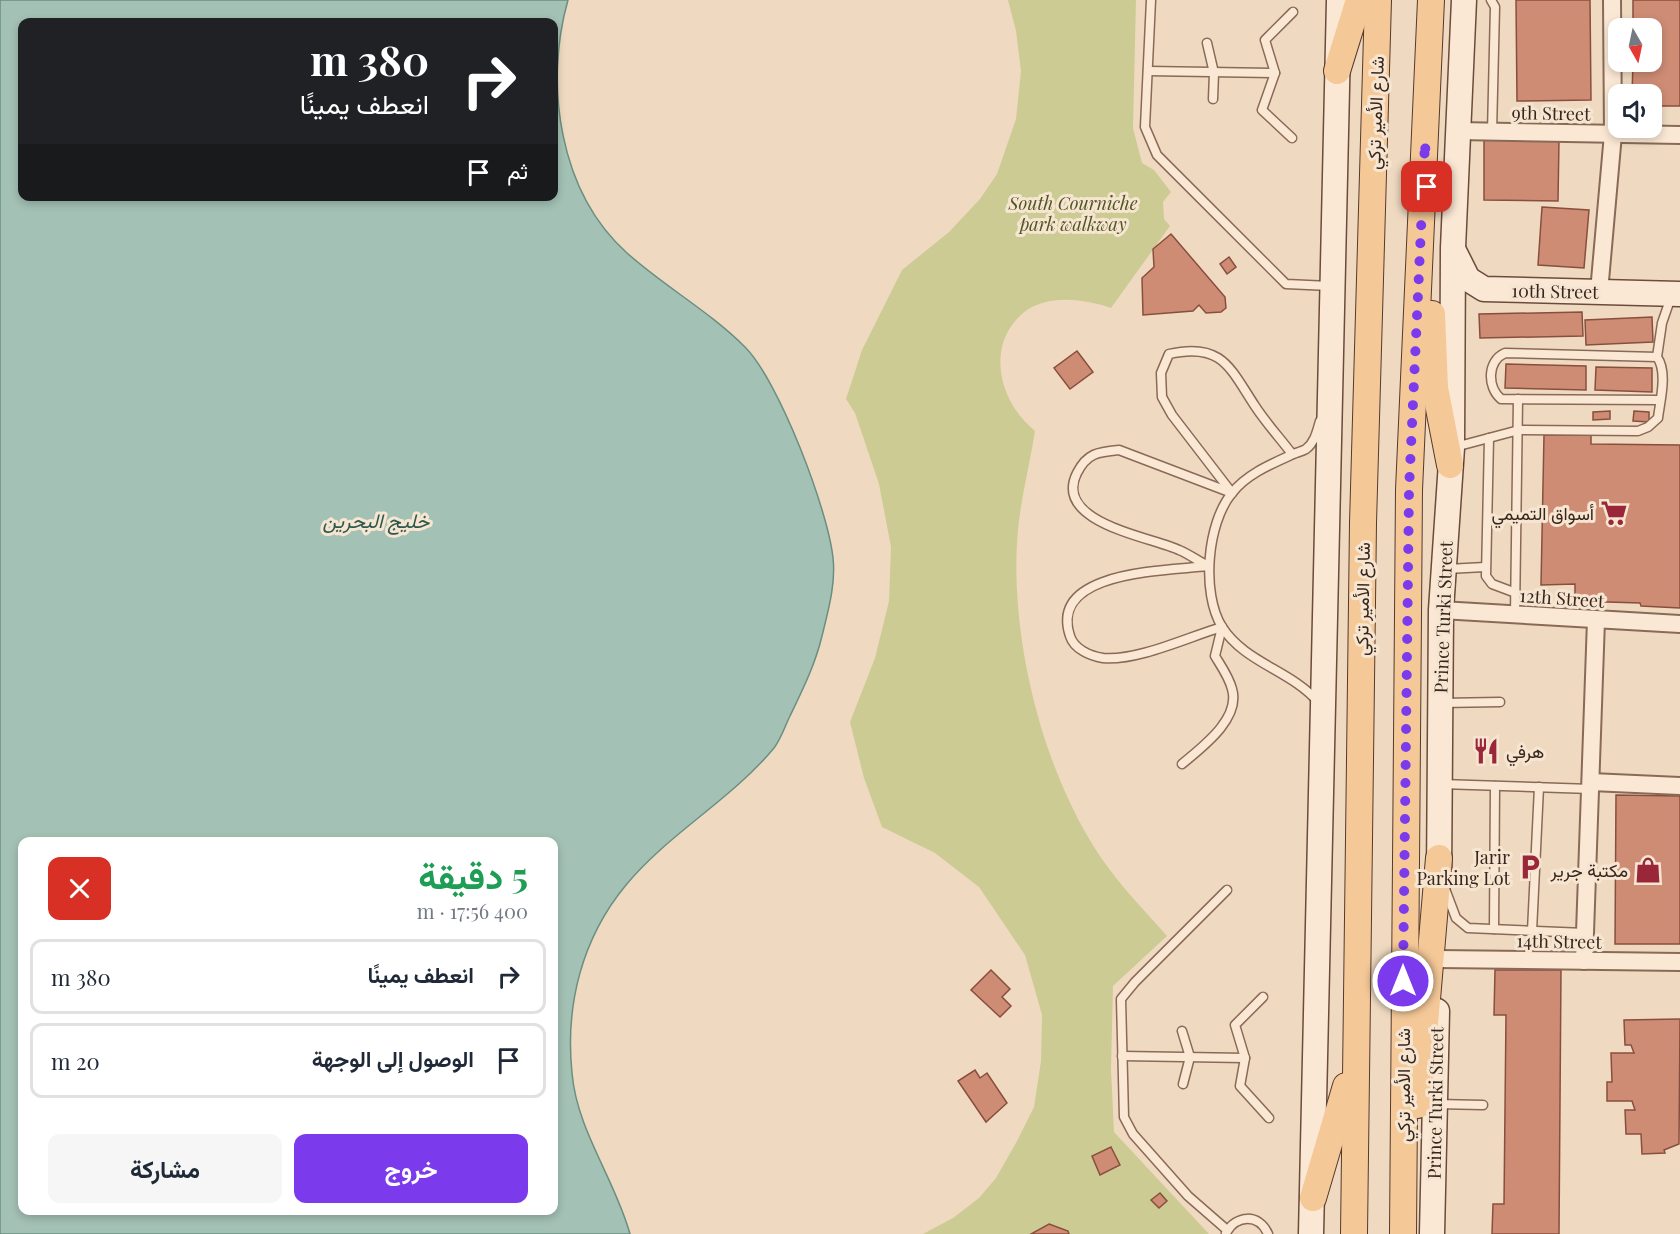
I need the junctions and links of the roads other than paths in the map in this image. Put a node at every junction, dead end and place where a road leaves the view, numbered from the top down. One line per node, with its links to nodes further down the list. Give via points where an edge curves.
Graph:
1 (1150, 0): 11 (lane)
2 (1340, 0): 12 (street)
3 (1359, 0): 12 (main road)
4 (1378, 0): 68 (main road, شارع الأمير تركي, via 1363,523)
5 (1431, 0): 24 (main road, شارع الأمير تركي)
6 (1464, 0): 17 (street, Prince Turki Street)
7 (1491, 0): 18 (lane, via 1496,7)
8 (1612, 0): 15 (street)
9 (1293, 12): 13 (lane, via 1265,40)
10 (1207, 43): 14 (lane)
11 (1148, 71): 14 (lane); 26 (lane, via 1145,127 1157,155 1286,284)
12 (1337, 71): 26 (street)
13 (1275, 72): 14 (lane); 22 (lane, via 1262,110)
14 (1214, 73): 16 (lane)
15 (1612, 84)
16 (1213, 99)
17 (1458, 131): 18 (street, 9th Street); 25 (street, Prince Turki Street)
18 (1492, 132): 19 (street, 9th Street)
19 (1608, 134)
20 (1662, 135): 21 (street, 9th Street)
21 (1680, 135)
22 (1292, 138)
23 (1612, 138): 27 (street)
24 (1425, 142): 36 (main road, via 1435,388); 79 (main road, شارع الأمير تركي, via 1409,490)
25 (1453, 248): 27 (street, 10th Street, via 1468,279 1484,290); 36 (street, Prince Turki Street)
26 (1334, 286): 30 (street)
27 (1599, 292): 28 (street, 10th Street)
28 (1676, 294): 29 (lane, via 1662,323)
29 (1656, 357): 31 (lane, via 1505,353 1492,364 1492,386 1501,399); 32 (lane, via 1662,370)
30 (1331, 380): 35 (lane, via 1315,437 1306,448); 49 (street)
31 (1518, 399): 32 (lane); 33 (lane)
32 (1660, 400): 33 (lane, via 1658,418 1638,431)
33 (1519, 429): 34 (lane); 41 (lane)
34 (1489, 438): 36 (lane); 39 (lane)
35 (1292, 454): 37 (lane, via 1262,468); 37 (lane, via 1229,364 1209,352 1189,350 1170,354 1161,373 1162,397)
36 (1451, 456): 40 (street, Prince Turki Street)
37 (1232, 493): 38 (lane, via 1215,529); 38 (lane, via 1119,450 1101,452 1084,460 1075,477 1078,503 1091,516 1112,528 1180,550)
38 (1208, 566): 46 (lane, via 1212,598); 46 (lane, via 1128,575 1084,589 1073,601 1066,622 1071,640 1086,654 1104,658 1133,655)
39 (1485, 567): 40 (lane); 41 (lane, via 1492,584)
40 (1444, 569): 42 (street, Prince Turki Street)
41 (1516, 593): 43 (lane)
42 (1441, 610): 43 (street, 12th Street); 48 (street, Prince Turki Street)
43 (1515, 615): 44 (street, 12th Street)
44 (1596, 620): 45 (street, 12th Street); 53 (street)
45 (1680, 624)
46 (1222, 627): 49 (lane, via 1243,650 1305,687); 50 (lane, via 1215,656 1233,692 1228,715 1216,737)
47 (1500, 702): 48 (lane)
48 (1440, 703): 51 (street, Prince Turki Street)
49 (1324, 709): 74 (street)
50 (1182, 764)
51 (1440, 784): 52 (lane); 56 (street, Prince Turki Street)
52 (1496, 786): 55 (lane); 58 (lane)
53 (1591, 786): 54 (street); 55 (lane); 60 (street)
54 (1680, 786)
55 (1539, 788): 59 (lane)
56 (1439, 865): 58 (lane, via 1462,926); 61 (street, Prince Turki Street); 80 (main road)
57 (1227, 890): 66 (lane, via 1121,999)
58 (1494, 929): 59 (lane)
59 (1532, 931): 60 (lane)
60 (1585, 933): 62 (street)
61 (1438, 959): 62 (street, 14th Street); 71 (street, Prince Turki Street)
62 (1584, 961): 63 (street, 14th Street)
63 (1680, 962)
64 (1263, 997): 69 (lane, via 1235,1025)
65 (1182, 1031): 67 (lane)
66 (1122, 1056): 67 (lane); 75 (lane, via 1124,1117 1133,1134)
67 (1191, 1057): 69 (lane); 70 (lane)
68 (1354, 1057): 74 (main road); 78 (main road, شارع الأمير تركي)
69 (1245, 1058): 73 (lane, via 1240,1086)
70 (1183, 1084)
71 (1435, 1104): 72 (lane); 81 (street, Prince Turki Street)
72 (1483, 1105)
73 (1269, 1118)
74 (1313, 1198): 77 (street)
75 (1226, 1232): 76 (lane, via 1233,1222 1247,1218 1261,1223)
76 (1268, 1234)
77 (1311, 1234)
78 (1354, 1234)
79 (1403, 1234)
80 (1407, 1234)
81 (1432, 1234)

